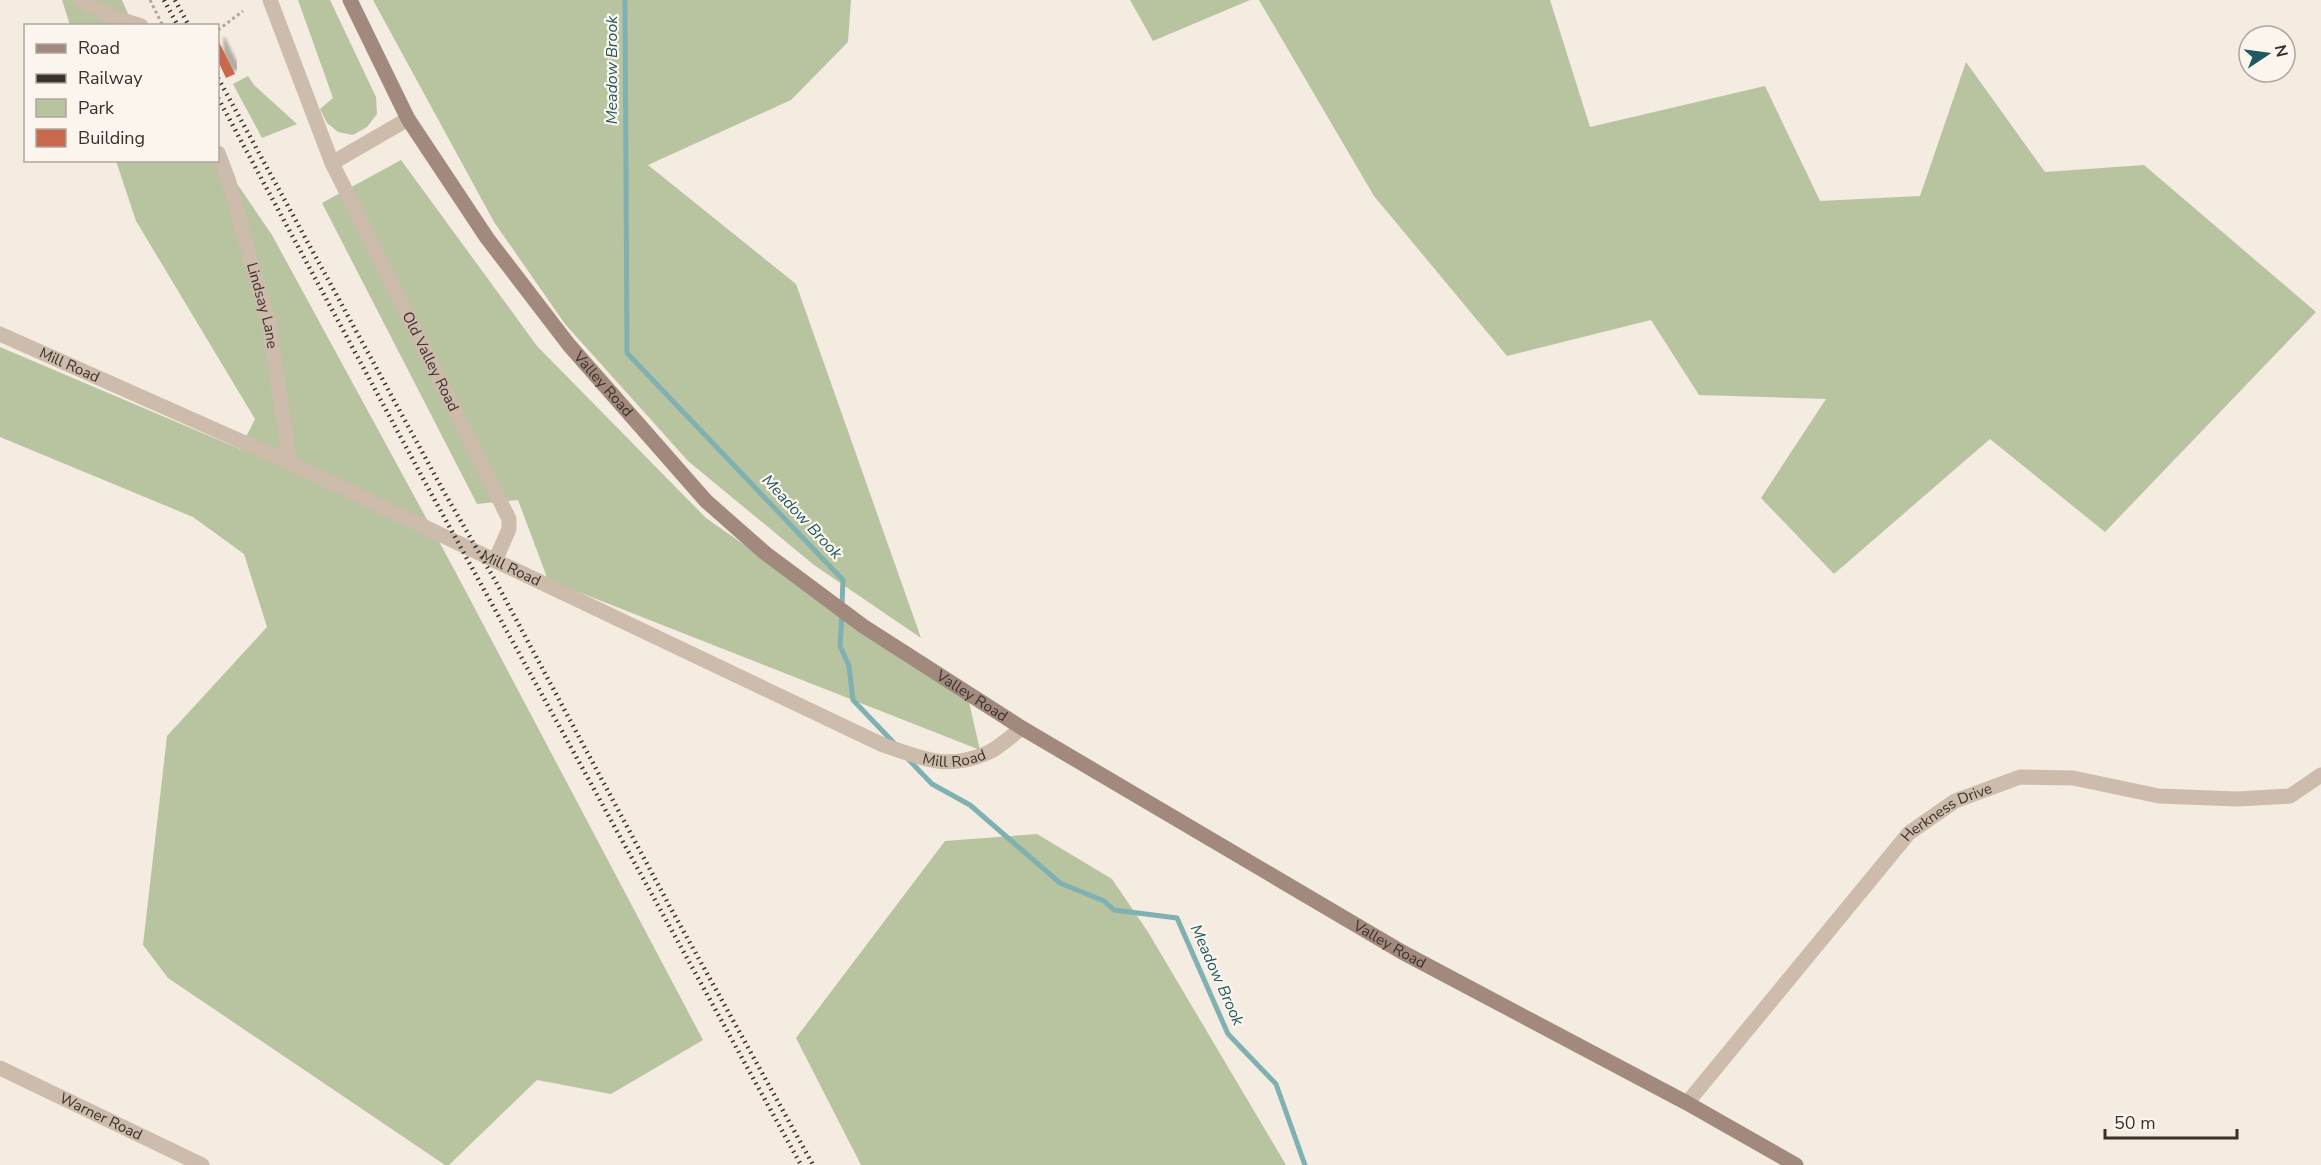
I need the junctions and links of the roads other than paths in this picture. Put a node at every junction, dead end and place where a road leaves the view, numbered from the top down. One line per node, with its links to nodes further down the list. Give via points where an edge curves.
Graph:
1 (80, 0): 4 (street)
2 (270, 0): 7 (street, Old Valley Road)
3 (350, 0): 5 (main road, Valley Road)
4 (135, 24)
5 (408, 119): 7 (street); 11 (main road, Valley Road, via 487,238 569,345 706,501 765,553 863,626)
6 (219, 156): 9 (street, Lindsay Lane, via 269,325)
7 (332, 163): 10 (street, Old Valley Road, via 505,511 509,529)
8 (0, 334): 9 (street, Mill Road)
9 (290, 463): 10 (street, Mill Road)
10 (495, 561): 11 (street, Mill Road, via 883,745 935,763 988,753)
11 (1022, 728): 14 (main road, Valley Road, via 1402,952)
12 (2321, 775): 14 (street, Herkness Drive, via 2290,796 2237,799 2159,796 2073,778 2019,777 1955,801 1909,833)
13 (0, 1068): 15 (street, Warner Road)
14 (1687, 1103): 16 (main road, Valley Road)
15 (202, 1165)
16 (1796, 1165)

